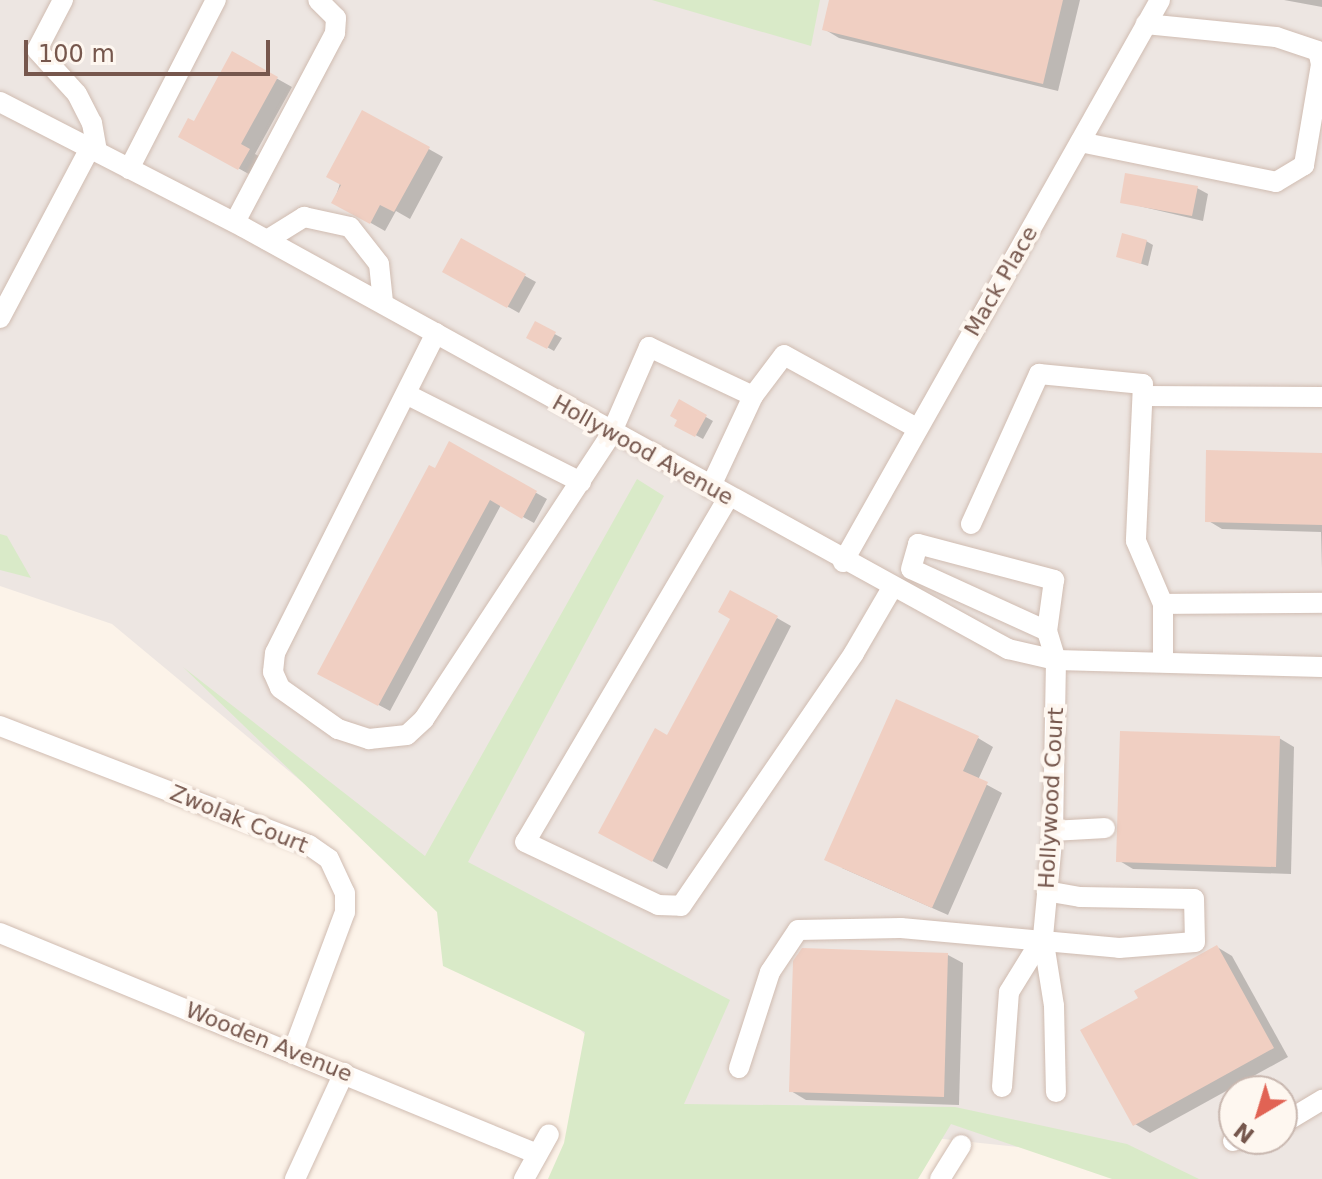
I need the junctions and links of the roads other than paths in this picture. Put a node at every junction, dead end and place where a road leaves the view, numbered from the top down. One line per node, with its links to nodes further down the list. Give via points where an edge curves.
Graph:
1 (63, 0): 8 (street, via 37,50 77,94 92,123)
2 (216, 0): 9 (street)
3 (318, 0): 10 (street, via 336,18 335,33)
4 (1160, 0): 5 (street, Mack Place)
5 (1146, 24): 7 (street, Mack Place); 7 (street, via 1276,37 1318,51 1321,64 1304,165 1276,182)
6 (0, 102): 8 (street, Hollywood Avenue)
7 (1080, 142): 19 (street, Mack Place)
8 (94, 150): 9 (street, Hollywood Avenue); 13 (street)
9 (129, 169): 10 (street, Hollywood Avenue)
10 (235, 222): 11 (street, Hollywood Avenue)
11 (267, 240): 12 (street, Hollywood Avenue); 12 (street, via 304,217 350,227 379,264)
12 (383, 303): 14 (street, Hollywood Avenue)
13 (0, 318)
14 (436, 333): 15 (street); 20 (street, Hollywood Avenue)
15 (406, 394): 21 (street); 21 (street, via 275,653 273,672 280,688 338,729 369,739 407,735 424,719)
16 (753, 396): 19 (street, via 784,355); 20 (street, via 649,347); 22 (street)
17 (1143, 396): 18 (street); 23 (street, via 1143,384 1039,374); 27 (street, via 1136,541)
18 (1322, 397)
19 (917, 428): 24 (street, Mack Place)
20 (611, 434): 21 (street); 22 (street, Hollywood Avenue)
21 (581, 482)
22 (719, 493): 24 (street, Hollywood Avenue); 25 (street, via 525,842 658,905 681,906 854,653)
23 (971, 524)
24 (843, 562): 25 (street, Hollywood Avenue)
25 (892, 588): 29 (street, Hollywood Avenue, via 1008,649)
26 (1322, 603): 27 (street)
27 (1163, 604): 30 (street)
28 (1047, 631): 28 (street, via 1054,580 918,544 911,569 989,609); 29 (street, Hollywood Court)
29 (1056, 660): 30 (street, Hollywood Avenue); 34 (street, Hollywood Court)
30 (1163, 662): 31 (street, Hollywood Avenue)
31 (1322, 667)
32 (0, 726): 38 (street, Zwolak Court, via 309,845 329,859 345,893 345,912)
33 (1105, 828): 34 (street)
34 (1053, 831): 35 (street, Hollywood Court)
35 (1047, 891): 37 (street, Hollywood Court); 37 (street, via 1080,897 1194,899 1195,942 1119,948)
36 (0, 933): 38 (street, Wooden Avenue)
37 (1043, 937): 39 (street, via 901,928 798,930 770,972); 41 (street, via 1009,992); 42 (street, via 1054,1006)
38 (293, 1051): 40 (street, Wooden Avenue)
39 (739, 1068)
40 (344, 1073): 47 (street, Wooden Avenue); 48 (street)
41 (1002, 1087)
42 (1056, 1092)
43 (1322, 1100): 44 (street)
44 (1298, 1114)
45 (549, 1134): 47 (street)
46 (961, 1145): 50 (street)
47 (537, 1154): 49 (street)
48 (295, 1179)
49 (524, 1179)
50 (940, 1179)

